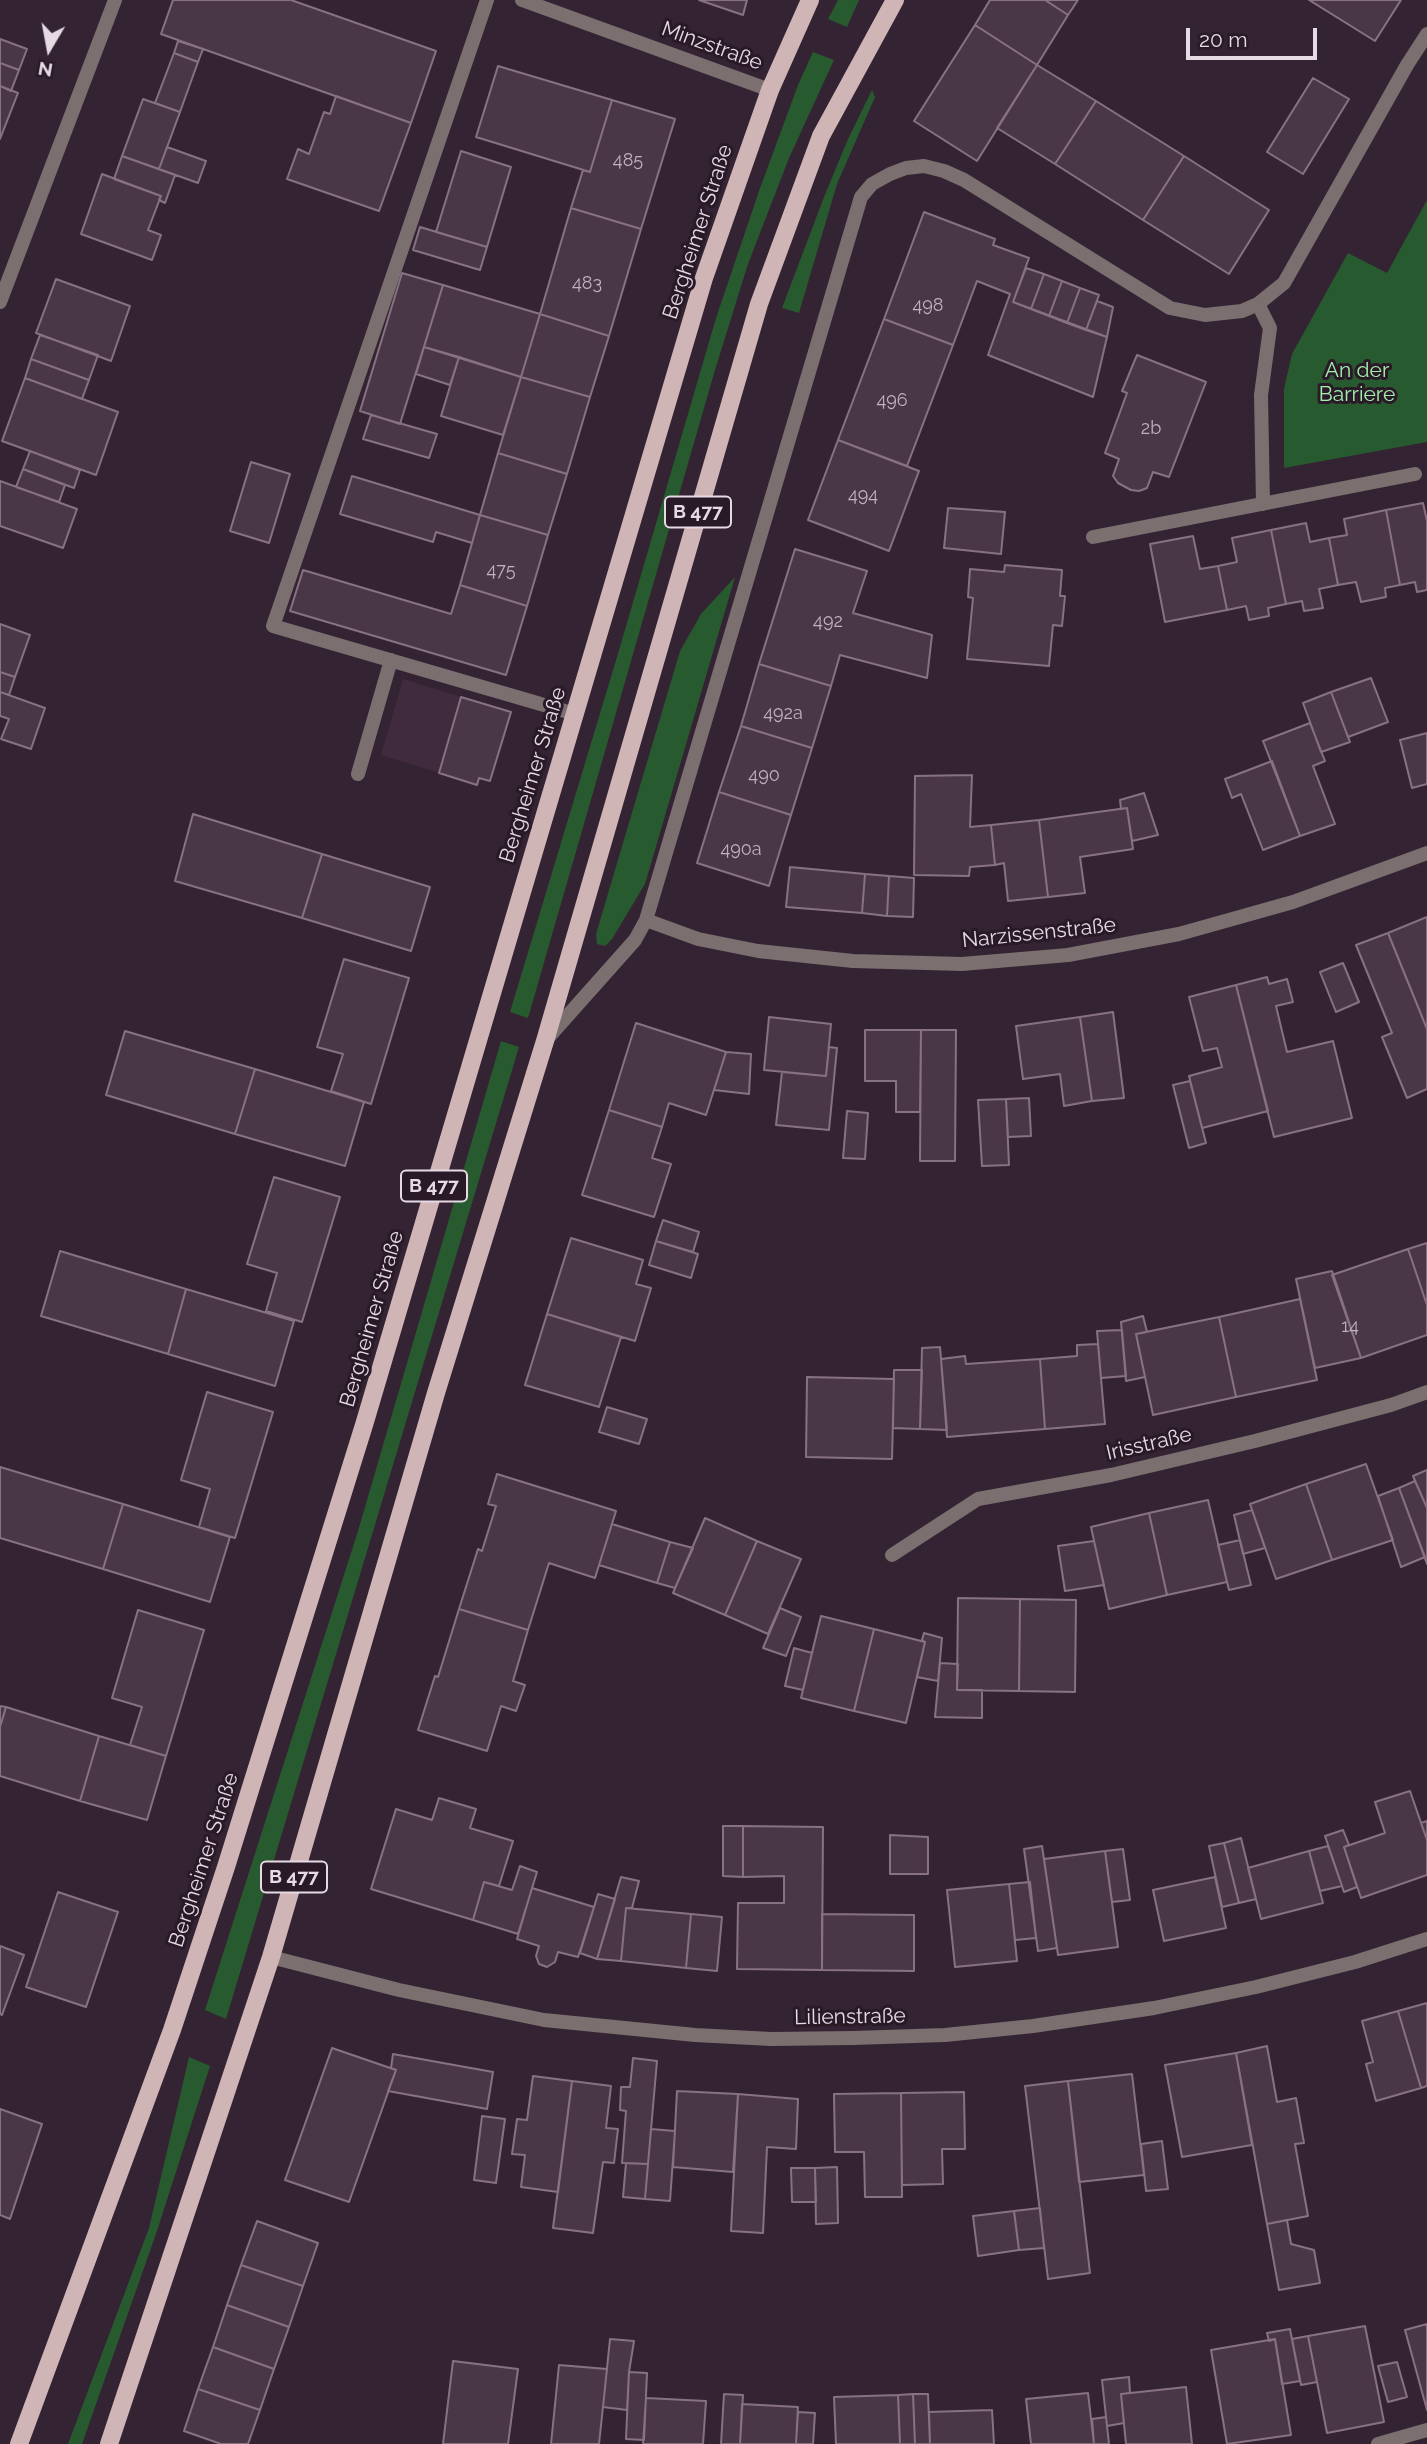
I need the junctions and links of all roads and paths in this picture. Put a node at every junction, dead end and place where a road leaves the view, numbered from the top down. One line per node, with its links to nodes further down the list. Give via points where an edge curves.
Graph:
1 (115, 0): 8 (street)
2 (487, 0): 13 (street, via 273,626)
3 (522, 0): 7 (street, Minzstraße)
4 (810, 0): 7 (main road, Bergheimer Straße / B 477)
5 (894, 0): 18 (main road, B 477, via 821,136 759,304)
6 (1427, 34): 9 (street, via 1284,283)
7 (770, 90): 14 (main road, Bergheimer Straße / B 477, via 704,278)
8 (0, 302)
9 (1258, 304): 11 (street, via 1270,327 1261,395); 17 (street, via 1242,311 1205,315 1170,308 944,171 906,168 873,184 861,197)
10 (1415, 474): 11 (street)
11 (1263, 504): 12 (street)
12 (1093, 537)
13 (391, 660): 14 (street); 15 (street)
14 (575, 714): 24 (main road, Bergheimer Straße / B 477, via 364,1425 226,1867 159,2066)
15 (358, 774)
16 (1427, 853): 17 (street, Narzissenstraße, via 1293,902 1179,934 1055,956 962,964 853,961 758,951 698,939)
17 (646, 920): 18 (street, via 635,940)
18 (545, 1041): 22 (main road, B 477, via 432,1406)
19 (1427, 1392): 20 (street, Irisstraße, via 1242,1444 1111,1475 978,1499)
20 (892, 1555)
21 (1427, 1939): 22 (street, Lilienstraße, via 1256,1987 1154,2008 957,2034 853,2039 695,2035 544,2020)
22 (271, 1957): 25 (main road, B 477)
23 (1427, 2430): 26 (street)
24 (19, 2444)
25 (109, 2444)
26 (1378, 2444)

